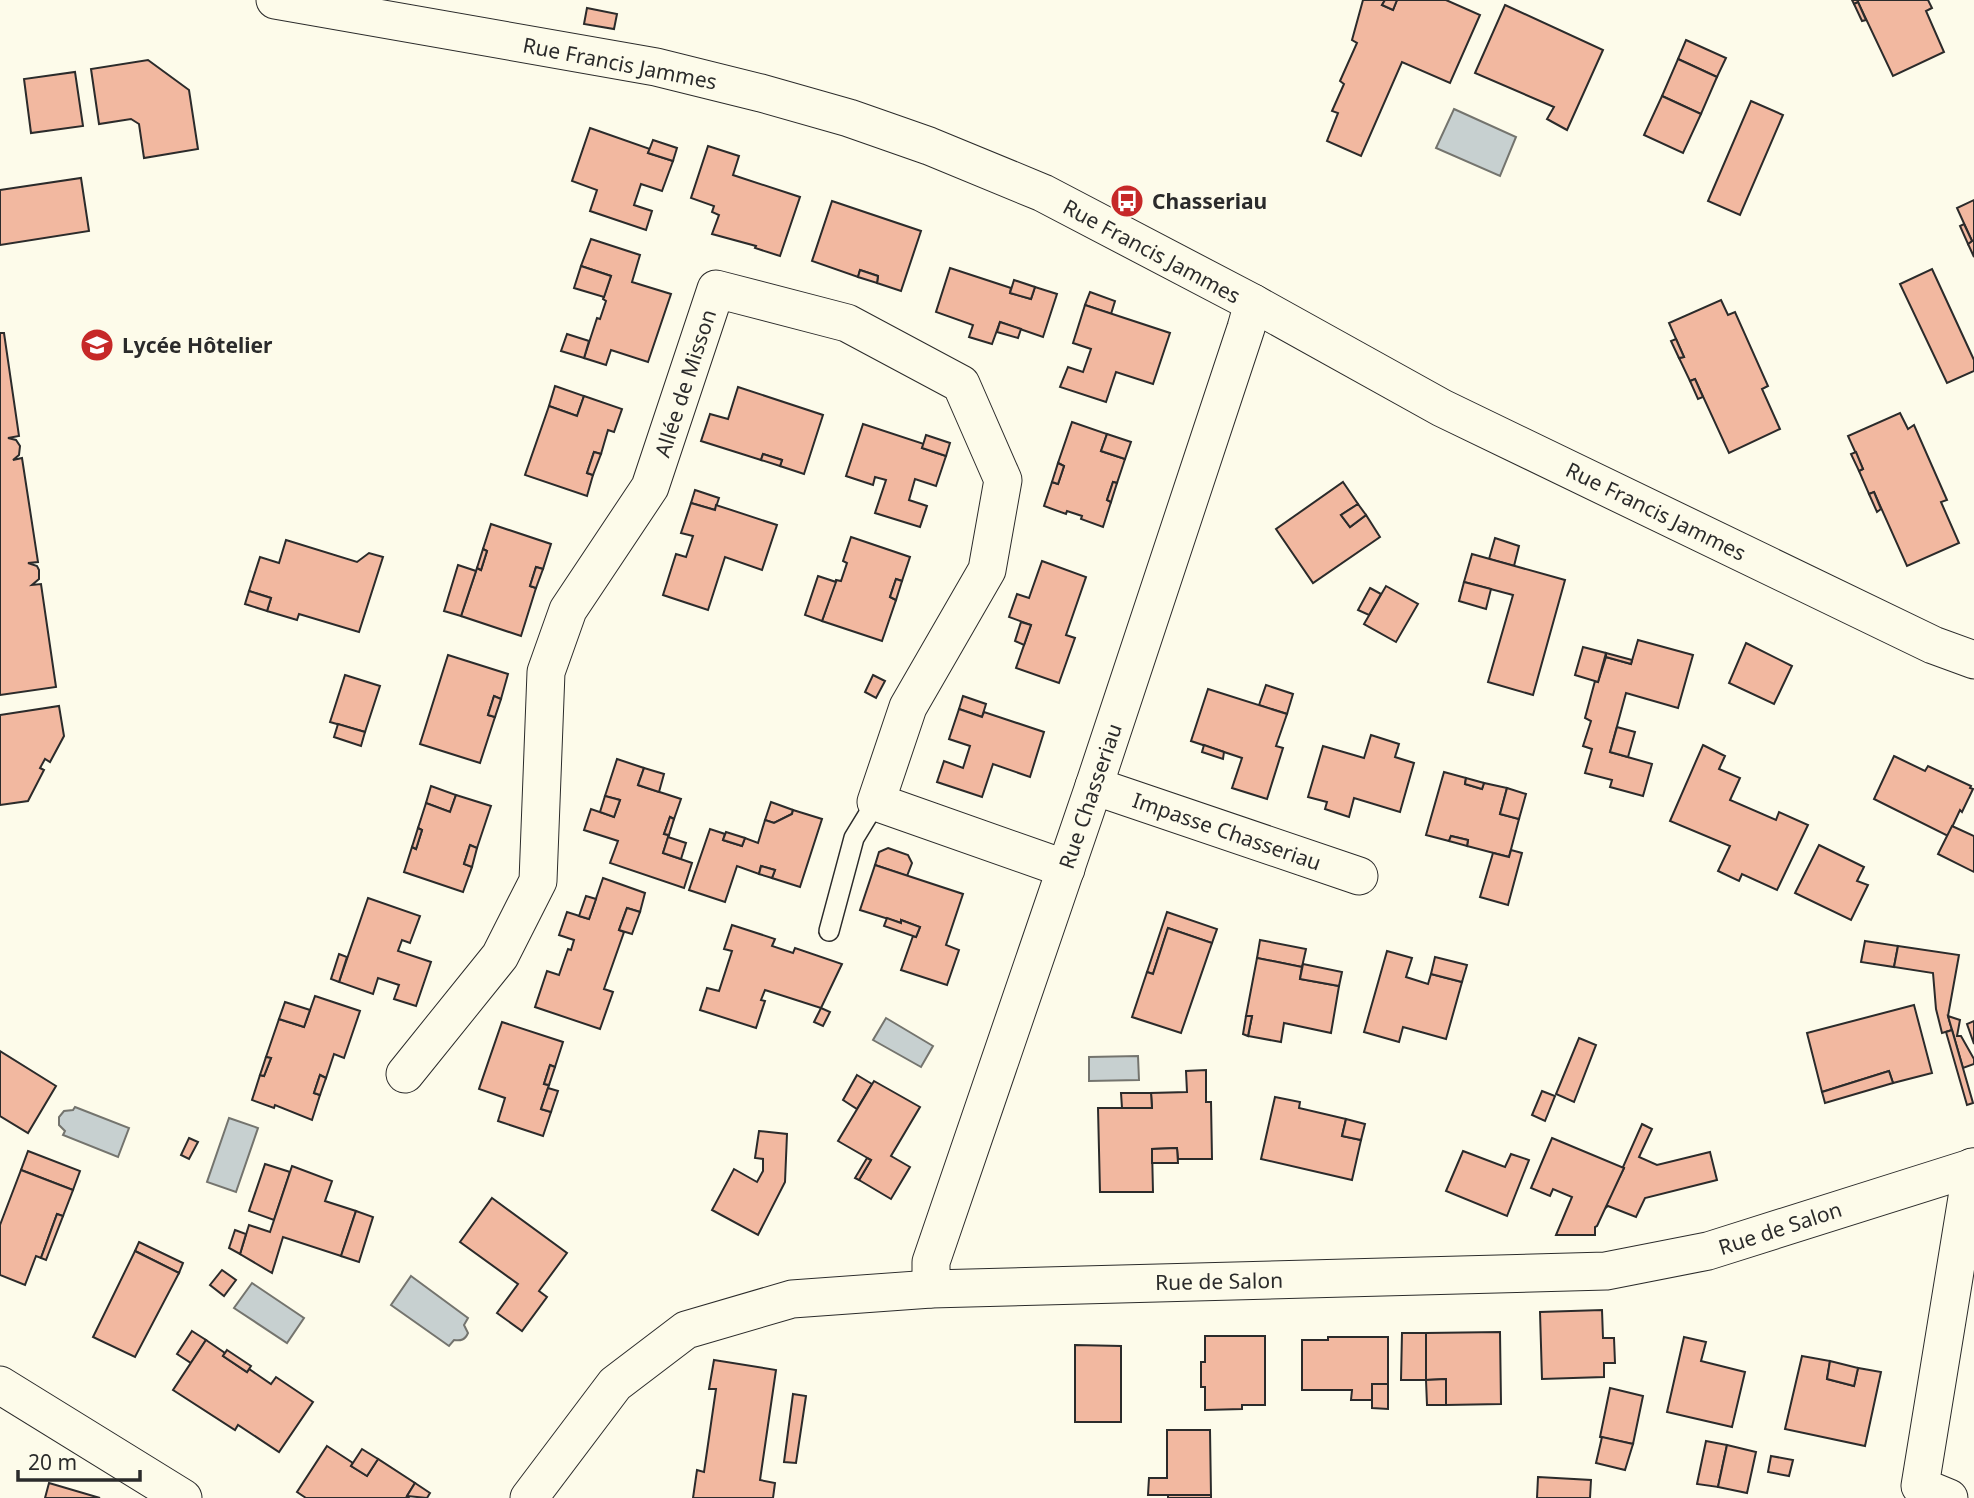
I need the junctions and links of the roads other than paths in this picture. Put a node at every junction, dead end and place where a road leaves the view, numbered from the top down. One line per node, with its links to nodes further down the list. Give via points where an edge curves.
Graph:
1 (275, 0): 2 (street, Rue Francis Jammes)
2 (364, 7): 3 (street, Rue Francis Jammes, via 656,67 849,118 1043,193)
3 (1253, 303): 4 (street, Rue Francis Jammes, via 1442,408 1933,645); 5 (street, Rue Chasseriau)
4 (1974, 660)
5 (1094, 786): 7 (street, Rue Chasseriau); 8 (street, Impasse Chasseriau)
6 (876, 802): 7 (street); 9 (lane, via 854,838); 10 (street, Allée de Misson, via 908,707 987,570 1003,480 961,384 847,323 716,289 650,487 568,610 546,672 538,881 500,956)
7 (1066, 869): 12 (street, Rue Chasseriau, via 931,1262)
8 (1359, 876)
9 (828, 930)
10 (405, 1074)
11 (1973, 1167): 12 (street, Rue de Salon, via 1708,1251 1606,1271); 16 (street, via 1920,1486)
12 (931, 1289): 15 (street, Rue de Salon, via 792,1299 687,1329 615,1384)
13 (0, 1385): 14 (street)
14 (183, 1498)
15 (529, 1498)
16 (1949, 1498)

